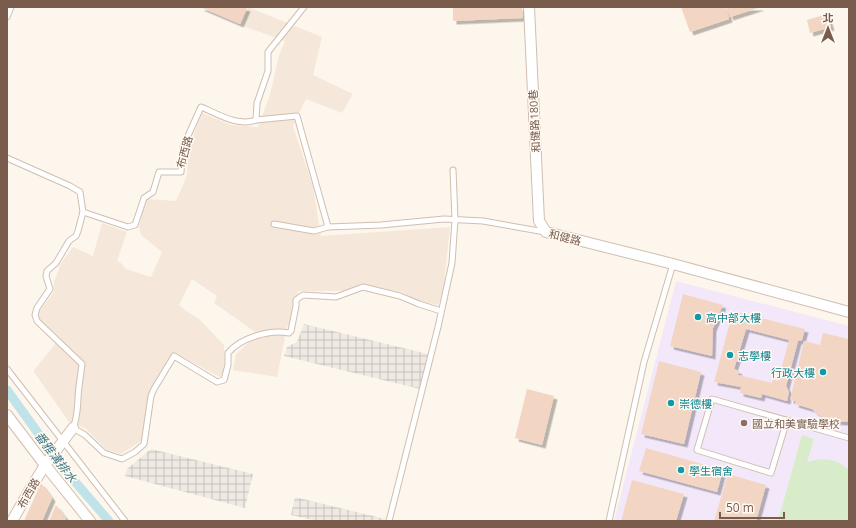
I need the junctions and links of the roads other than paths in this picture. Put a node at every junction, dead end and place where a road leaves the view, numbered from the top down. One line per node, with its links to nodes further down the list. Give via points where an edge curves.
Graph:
1 (11, 7): 4 (lane)
2 (304, 7): 5 (lane, via 268,52 268,71 257,103)
3 (529, 7): 12 (street, 和健路180巷, via 539,221)
4 (7, 17)
5 (256, 120): 8 (lane, 布西路, via 249,123 238,122 201,107 183,147 181,172 159,172 153,192 144,198 135,225 128,227); 11 (lane, 布西路, via 297,116)
6 (7, 158): 8 (lane, via 80,192)
7 (453, 170): 9 (lane)
8 (83, 212): 19 (lane, via 76,236 47,271 50,289 35,314 37,321 82,364 79,406)
9 (455, 220): 11 (lane, 和健路); 12 (lane, 和健路, via 483,221); 14 (lane, via 452,263)
10 (274, 224): 11 (lane, 和健路, via 314,231)
11 (328, 227)
12 (546, 232): 13 (street, 和健路)
13 (673, 264): 15 (street, 和健路); 27 (lane, via 644,362)
14 (441, 311): 19 (lane, via 400,296 363,287 336,297 303,295 296,300 289,333 267,333 232,347 228,353 224,380 217,382 174,356 151,396 144,444 135,452 122,459 104,453 85,435); 26 (lane)
15 (849, 312)
16 (7, 370): 21 (lane)
17 (7, 415): 22 (street)
18 (787, 420): 18 (lane, via 712,399 697,450 771,473); 20 (lane)
19 (73, 428): 21 (street, 布西路)
20 (849, 438)
21 (62, 444): 22 (street, 布西路); 25 (lane)
22 (47, 463): 23 (street, 布西路); 24 (street)
23 (12, 521)
24 (90, 521)
25 (125, 521)
26 (389, 521)
27 (609, 521)

